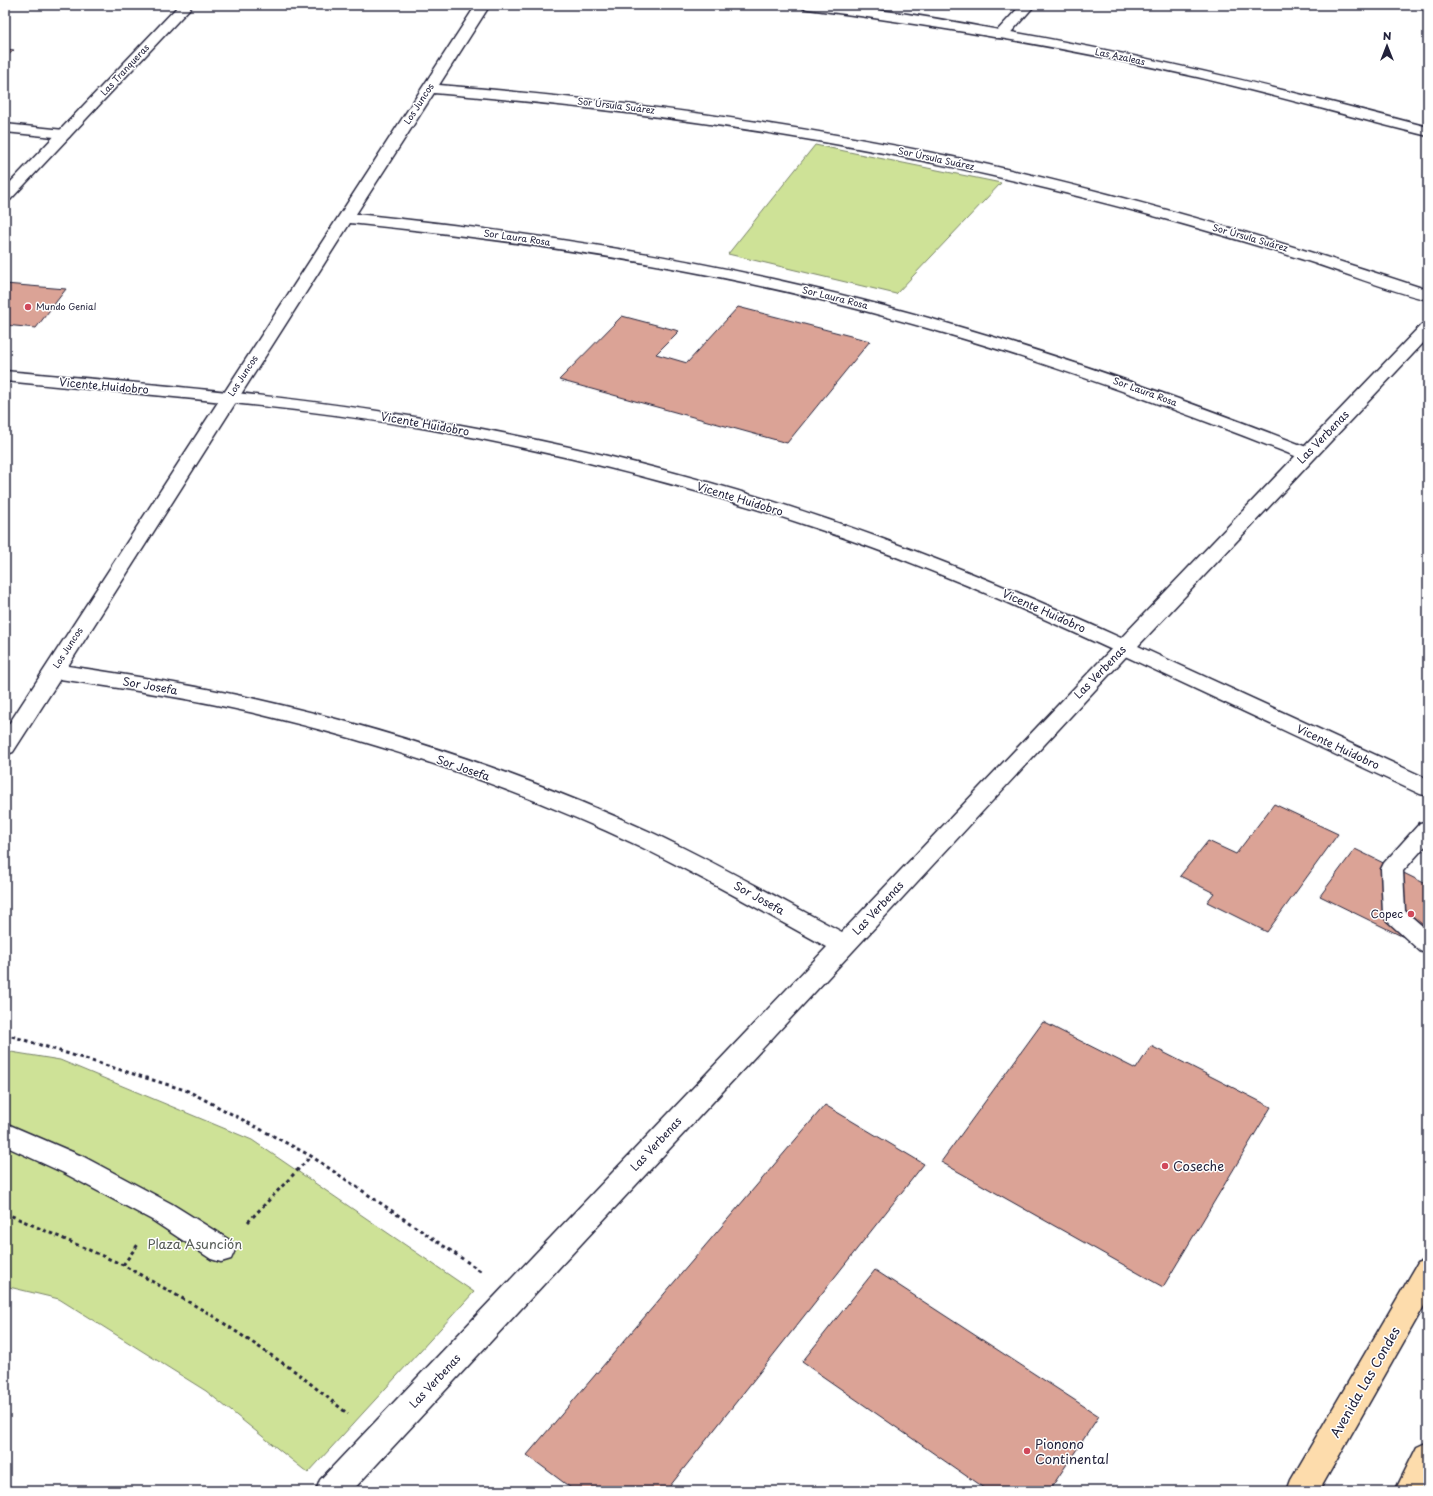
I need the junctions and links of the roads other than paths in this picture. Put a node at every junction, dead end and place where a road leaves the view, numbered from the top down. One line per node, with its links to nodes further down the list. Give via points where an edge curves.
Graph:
1 (186, 5): 9 (street, Las Tranqueras)
2 (483, 5): 6 (street, Los Juncos)
3 (808, 5): 5 (street, Las Azaleas)
4 (1028, 5): 5 (street)
5 (1002, 34): 8 (street, Las Azaleas, via 1201,75)
6 (430, 88): 11 (street, Los Juncos); 12 (street, Sor Úrsula Suárez, via 580,101 724,120 954,162 1200,223)
7 (5, 128): 9 (street)
8 (1428, 132)
9 (64, 134): 10 (street, Las Tranqueras)
10 (5, 197)
11 (345, 218): 15 (street, Los Juncos); 16 (street, Sor Laura Rosa, via 579,246 814,293 974,335 1055,361 1137,388)
12 (1428, 295)
13 (1428, 328): 16 (street, Las Verbenas)
14 (5, 376): 15 (street, Vicente Huidobro)
15 (229, 397): 17 (street, Vicente Huidobro, via 364,414 454,429 533,444 690,483 776,509 951,572 1046,611); 18 (street, Los Juncos)
16 (1307, 454): 17 (street, Las Verbenas)
17 (1124, 648): 20 (street, Vicente Huidobro); 22 (street, Las Verbenas)
18 (54, 671): 19 (street, Los Juncos); 22 (street, Sor Josefa, via 154,686 254,706 450,762 547,798 646,840)
19 (5, 747)
20 (1428, 788)
21 (1428, 829): 23 (lane, via 1392,869 1394,914)
22 (844, 945): 28 (street, Las Verbenas)
23 (1428, 945)
24 (5, 1134): 25 (street, via 74,1165 162,1212)
25 (221, 1250)
26 (1428, 1272): 29 (main road, Avenida Las Condes)
27 (1428, 1457): 30 (main road)
28 (331, 1491)
29 (1302, 1491)
30 (1410, 1491)

